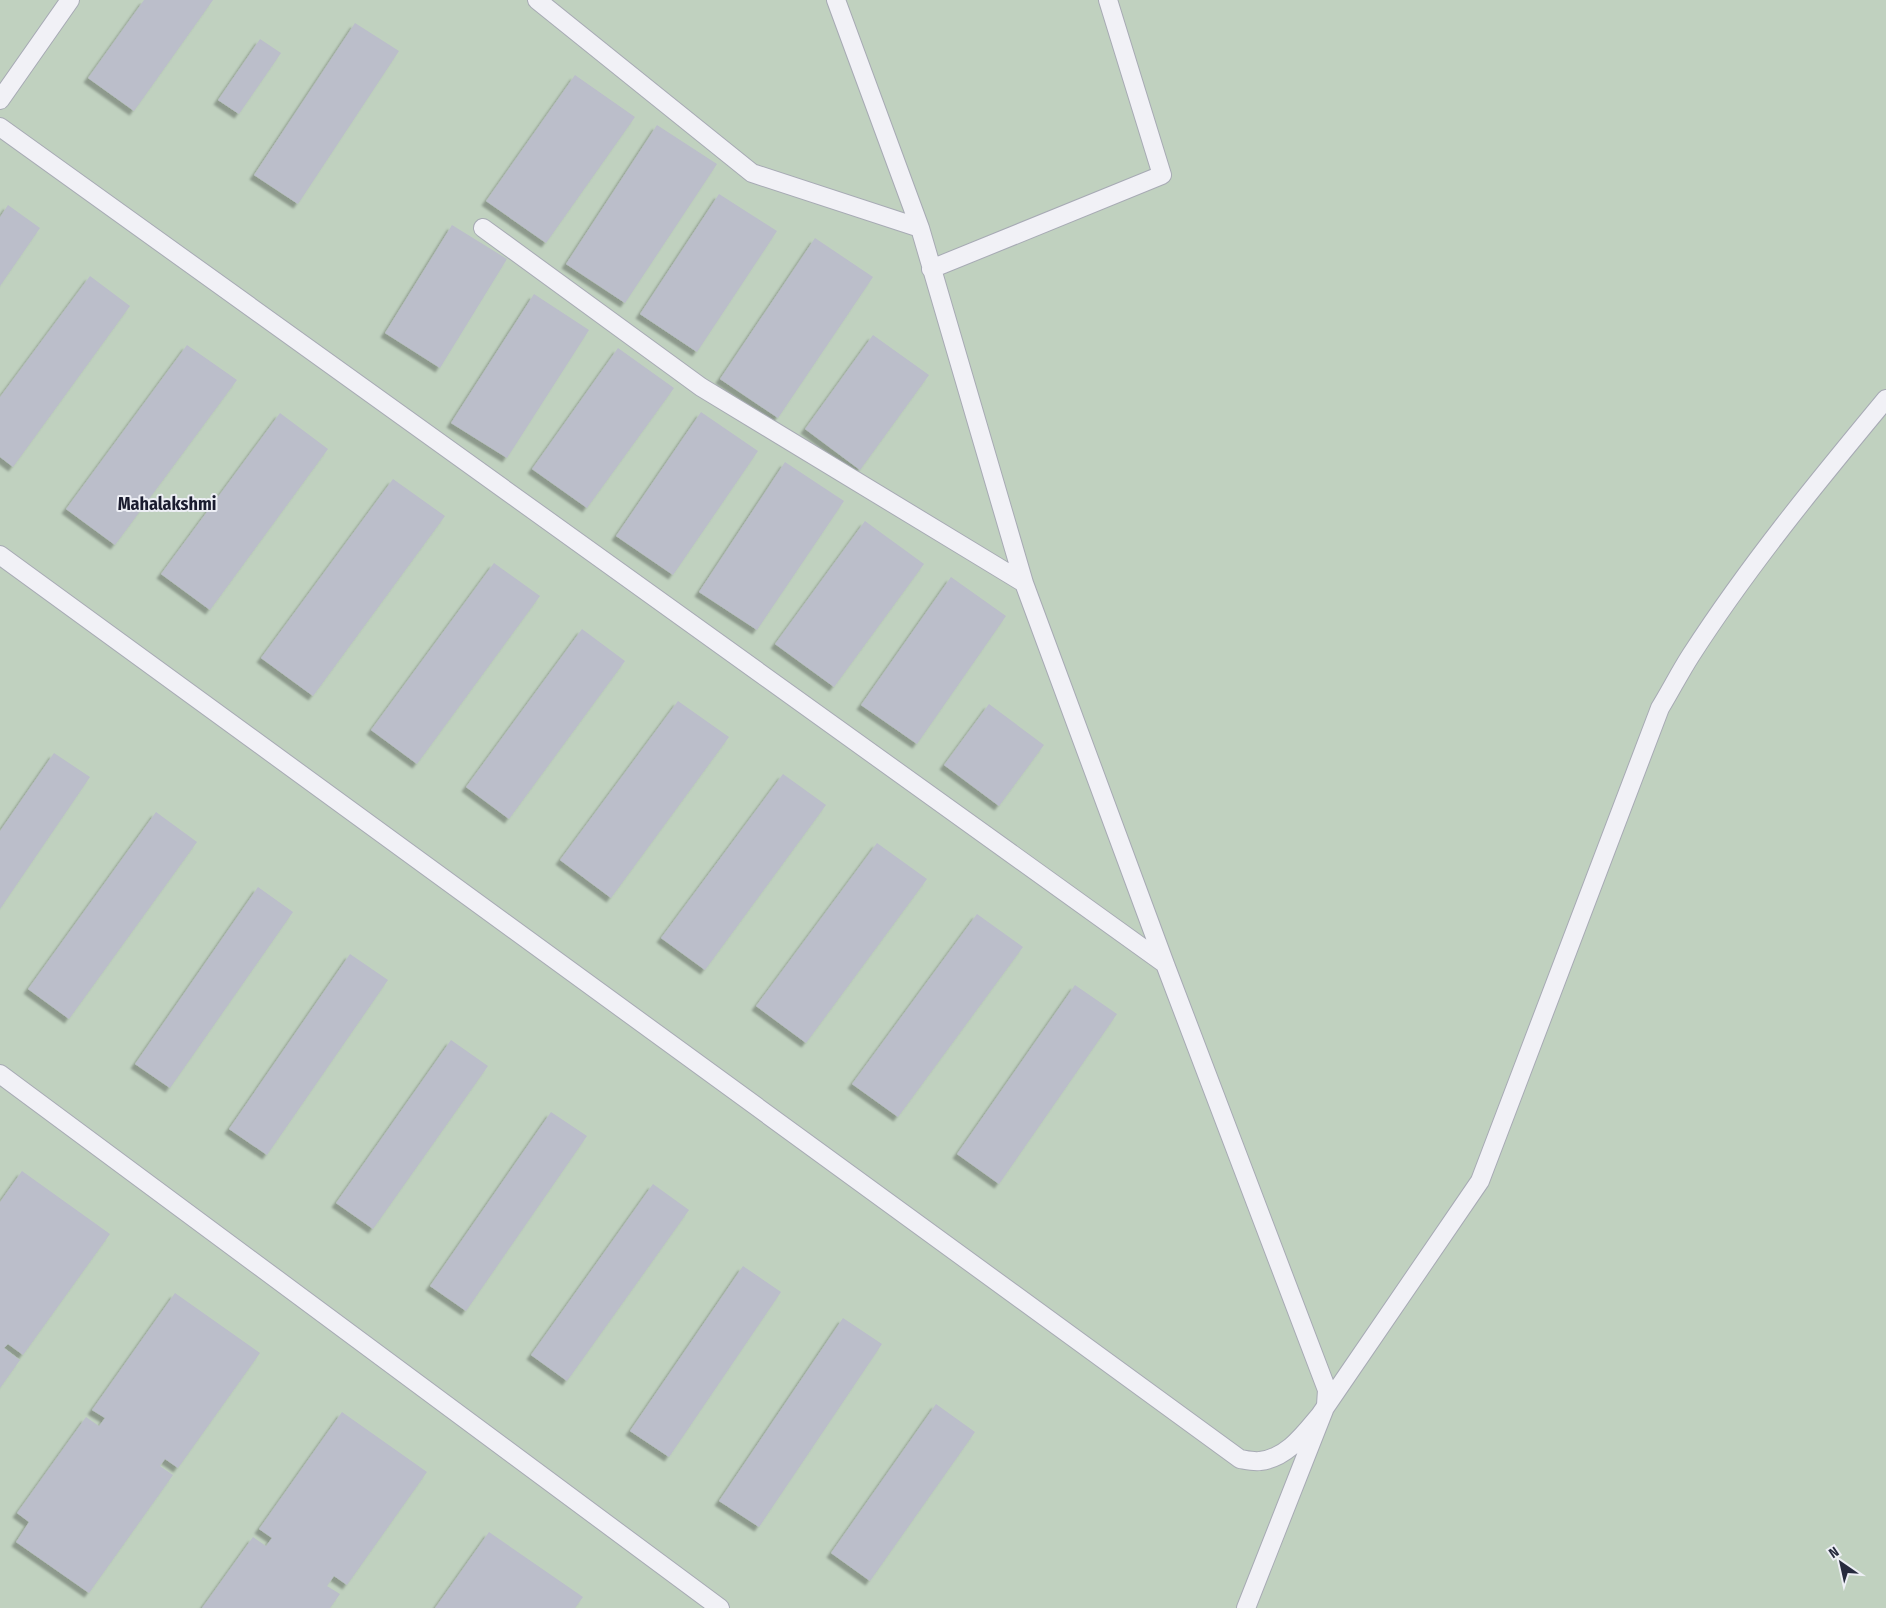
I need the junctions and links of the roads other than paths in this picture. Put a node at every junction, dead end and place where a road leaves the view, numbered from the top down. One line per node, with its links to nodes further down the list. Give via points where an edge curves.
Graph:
1 (70, 0): 5 (lane)
2 (537, 0): 8 (lane, via 752,173)
3 (836, 0): 8 (lane)
4 (1108, 0): 9 (lane, via 1162,175)
5 (0, 100)
6 (0, 127): 13 (lane)
7 (483, 228): 12 (lane, via 701,387)
8 (920, 228): 9 (lane)
9 (931, 269): 12 (lane)
10 (1886, 399): 15 (lane, via 1738,587 1690,656 1660,708 1480,1181)
11 (0, 555): 15 (lane, via 1240,1459 1259,1461 1280,1455 1298,1441)
12 (1024, 583): 13 (lane)
13 (1165, 964): 15 (lane, via 1324,1378 1328,1390)
14 (0, 1074): 16 (lane)
15 (1326, 1405): 17 (lane)
16 (720, 1608)
17 (1246, 1608)

